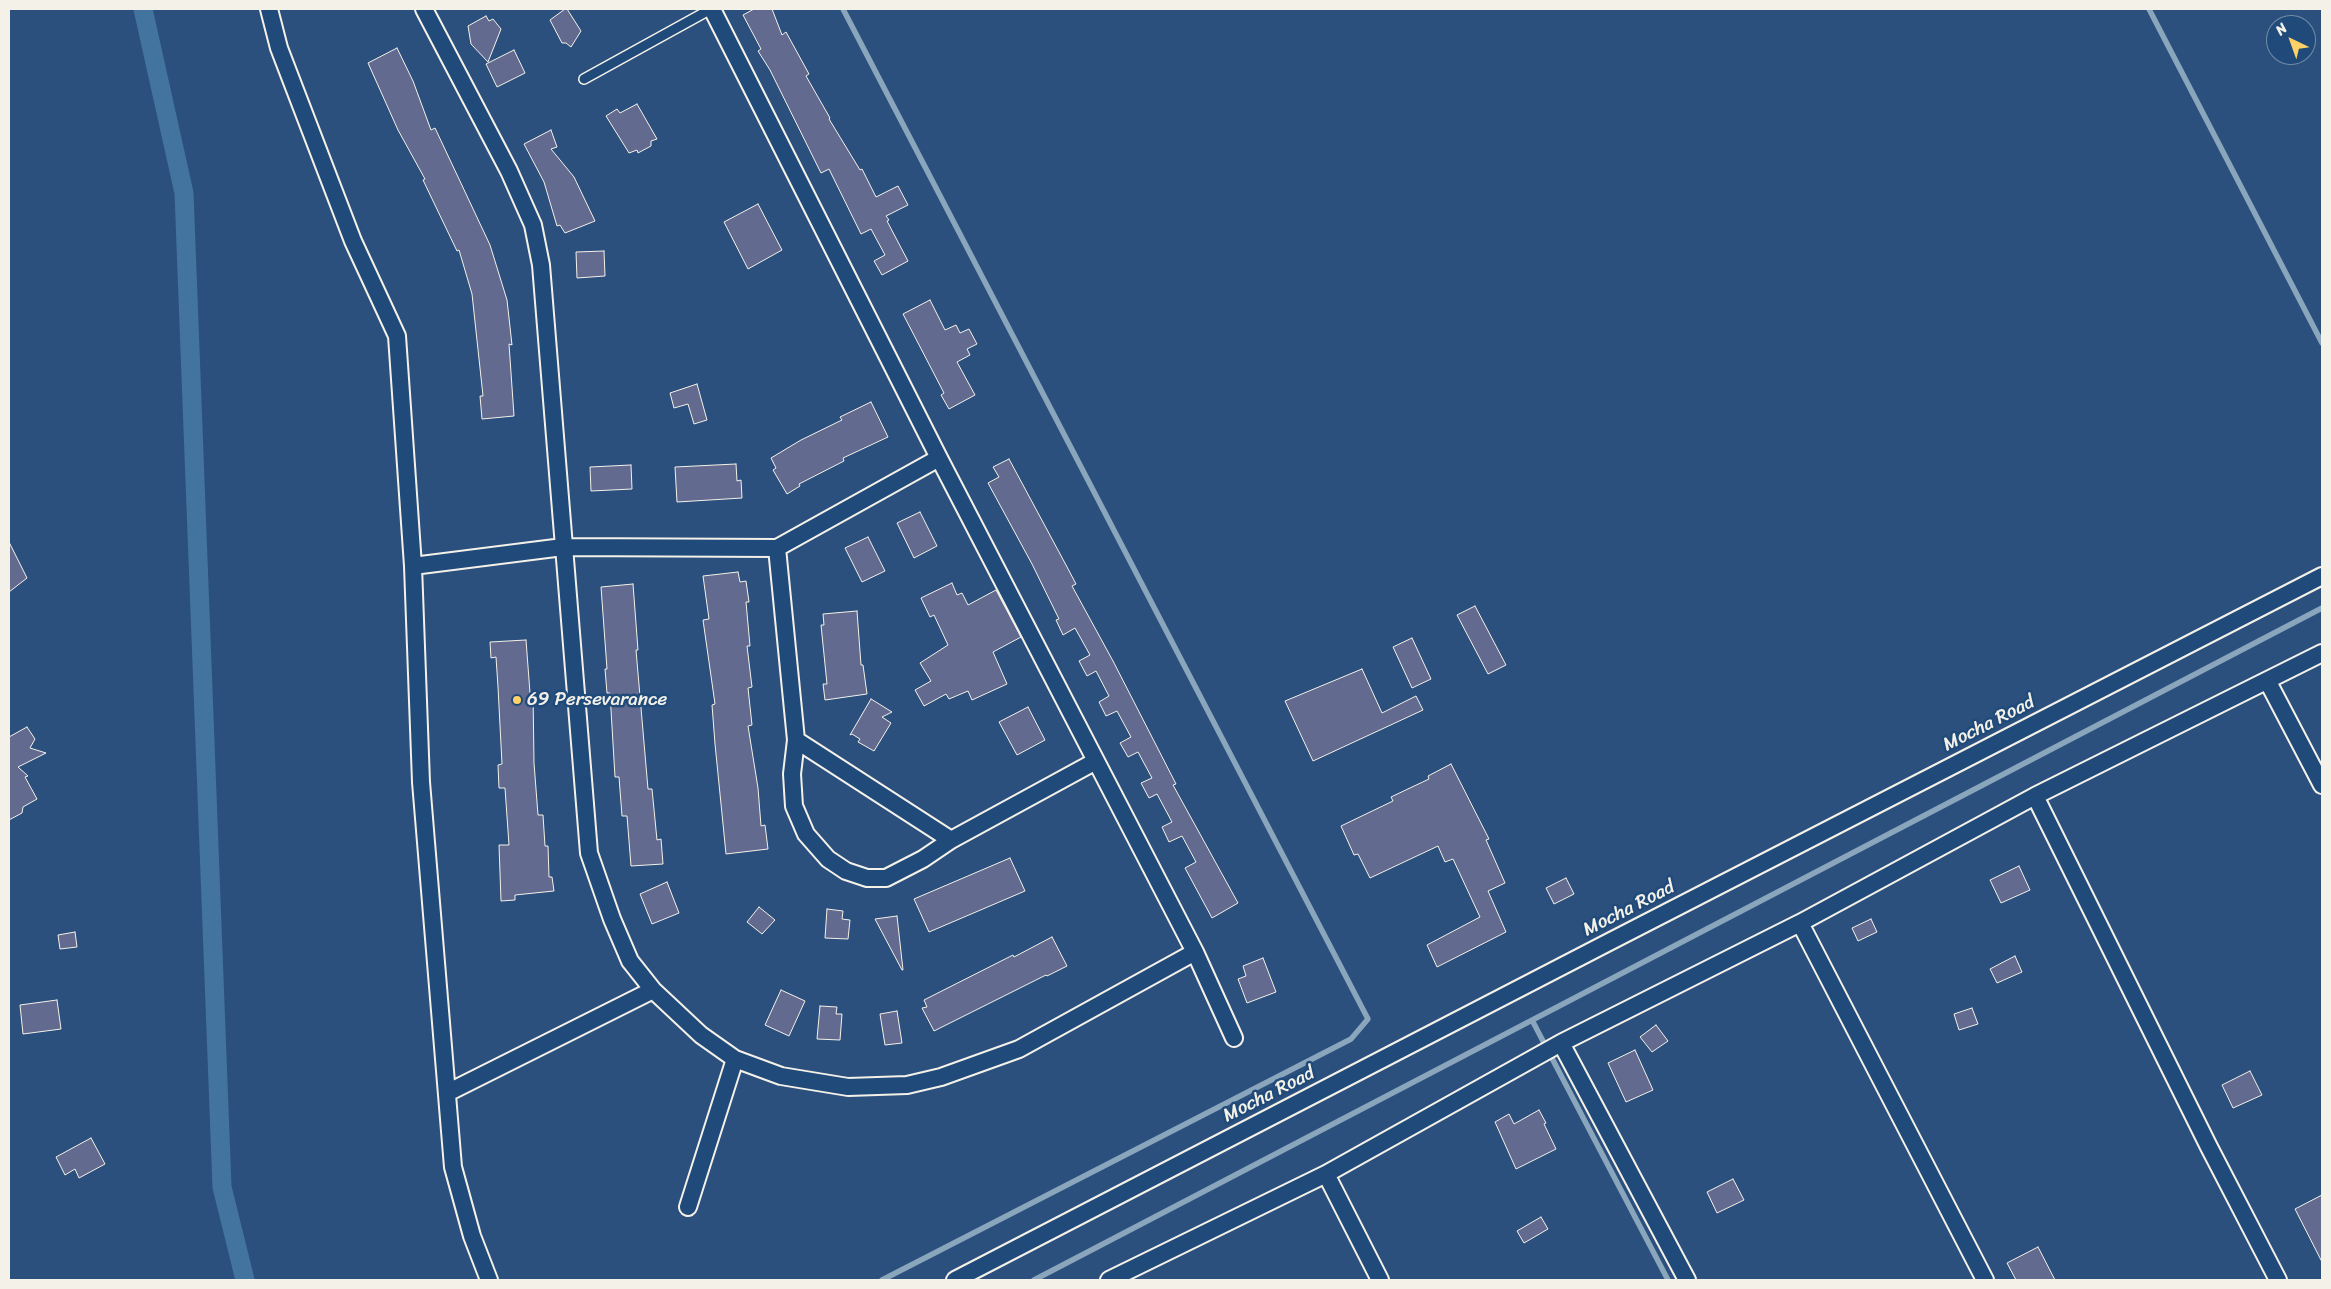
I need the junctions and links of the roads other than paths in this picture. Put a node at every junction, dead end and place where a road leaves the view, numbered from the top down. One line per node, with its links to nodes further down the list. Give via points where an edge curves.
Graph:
1 (269, 9): 8 (street, via 278,48 350,232 397,336)
2 (424, 9): 6 (street, via 509,171 533,225 542,265)
3 (712, 9): 4 (lane); 5 (street)
4 (584, 80)
5 (939, 458): 7 (street); 13 (street)
6 (563, 547): 7 (street); 8 (street); 19 (street, via 589,853 630,961)
7 (776, 548): 12 (street)
8 (412, 566): 23 (street, via 421,782)
9 (2322, 576): 27 (street, Mocha Road)
10 (2322, 653): 11 (street)
11 (2268, 682): 14 (street); 15 (street)
12 (796, 740): 16 (street); 16 (street, via 792,774 794,806 806,834 828,859 846,871 867,878 886,878 924,859)
13 (1096, 761): 16 (street); 18 (street)
14 (2322, 785)
15 (2035, 796): 17 (street); 32 (street)
16 (951, 840)
17 (1800, 923): 21 (street); 31 (street)
18 (1195, 952): 20 (street); 22 (street, via 1019,1049 941,1077 906,1085 848,1087 781,1076)
19 (653, 990): 22 (street, via 701,1035); 23 (street)
20 (1234, 1038)
21 (1561, 1043): 24 (street); 30 (street)
22 (735, 1059): 25 (street)
23 (447, 1093): 26 (street, via 453,1167 472,1236)
24 (1326, 1174): 28 (street); 29 (street)
25 (688, 1207)
26 (489, 1280)
27 (955, 1280)
28 (1109, 1280)
29 (1380, 1280)
30 (1687, 1280)
31 (1986, 1280)
32 (2278, 1280)

